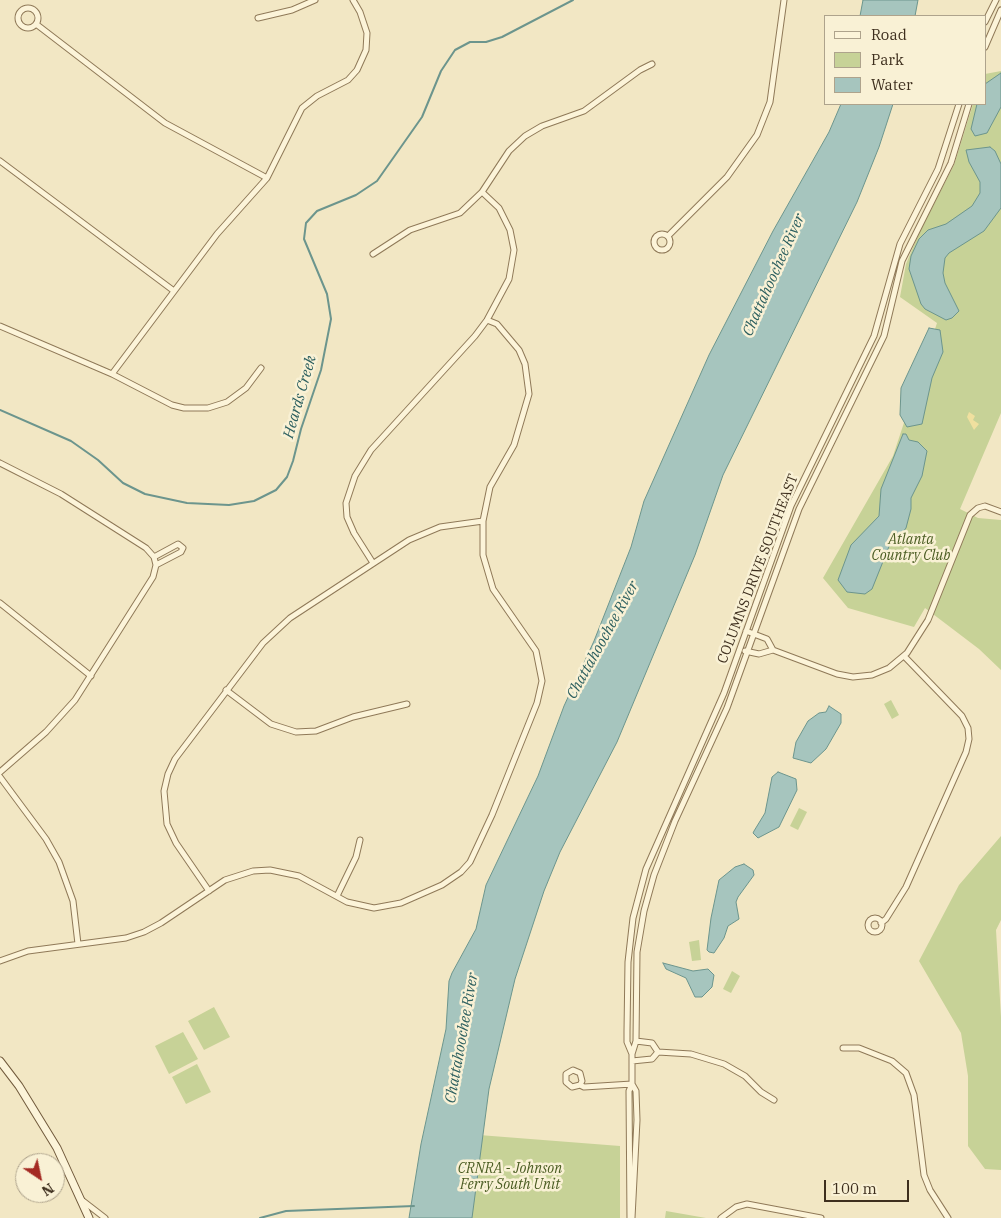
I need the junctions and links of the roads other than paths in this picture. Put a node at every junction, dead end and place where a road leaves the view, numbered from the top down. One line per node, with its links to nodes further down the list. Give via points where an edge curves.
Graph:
1 (315, 0): 6 (street, via 292,10)
2 (353, 0): 14 (street, via 365,24 364,58 348,80 316,96 302,108)
3 (784, 0): 16 (street, via 770,102 757,135 727,177)
4 (996, 0): 7 (street)
5 (1001, 10): 9 (street)
6 (258, 18)
7 (986, 20)
8 (36, 24): 14 (street, via 165,124)
9 (986, 45)
10 (652, 64): 15 (street, via 584,111 542,126 525,136 509,151)
11 (959, 105): 30 (street, COLUMNS DRIVE SOUTHEAST, via 938,169 900,244 874,336 799,489)
12 (969, 105): 31 (street, COLUMNS DRIVE SOUTHEAST, via 951,163 902,261 884,336 799,509)
13 (0, 162): 18 (street)
14 (267, 178): 18 (street, via 217,234)
15 (482, 192): 17 (street, via 460,213 410,230); 19 (street, via 504,215 514,250 509,279)
16 (668, 236)
17 (372, 254)
18 (174, 292): 22 (street)
19 (487, 320): 25 (street, via 497,324 519,350 525,364 529,394 514,445 490,486); 27 (street, via 462,352 371,450 355,476 346,503 347,517)
20 (0, 326): 22 (street)
21 (261, 368): 22 (street, via 235,397 218,406 199,409 172,405)
22 (112, 374)
23 (0, 463): 26 (street, via 61,494 146,548)
24 (1001, 512): 35 (street, via 992,507 982,507 968,517 928,620)
25 (483, 521): 27 (street, via 454,523 428,531); 43 (street, via 483,555 490,582 532,643 539,660 542,681 537,703 476,850 461,872 442,885 388,907 360,907)
26 (154, 557): 28 (street); 28 (street, via 178,544 183,548)
27 (374, 563): 37 (street, via 280,626)
28 (156, 565): 36 (street, via 153,577)
29 (0, 603): 36 (street)
30 (746, 631): 31 (street); 32 (street, COLUMNS DRIVE SOUTHEAST)
31 (754, 634): 33 (street, via 767,639); 34 (street, COLUMNS DRIVE SOUTHEAST)
32 (740, 649): 34 (street); 50 (street, COLUMNS DRIVE SOUTHEAST, via 724,693 653,851 638,895 630,938 627,984 627,1042)
33 (773, 650): 34 (street, via 759,654); 35 (street, via 838,674 858,677 884,671)
34 (748, 652): 47 (street, COLUMNS DRIVE SOUTHEAST, via 727,708 675,820 649,892 637,952)
35 (904, 656): 44 (street, via 962,716 970,739 906,887)
36 (91, 676): 39 (street, via 58,720)
37 (226, 690): 38 (street, via 271,724 296,732 316,731 354,717); 42 (street, via 175,759 164,791 170,832)
38 (407, 704)
39 (0, 772)
40 (0, 777): 45 (street, via 60,862 73,901)
41 (360, 840): 43 (street, via 356,857)
42 (209, 891): 43 (street, via 239,874 270,870 299,876); 45 (street, via 144,932 126,938)
43 (337, 896)
44 (881, 922)
45 (78, 944): 46 (street, via 28,952)
46 (0, 961)
47 (636, 1041): 49 (street, via 652,1042); 50 (street, COLUMNS DRIVE SOUTHEAST)
48 (843, 1048): 62 (street, via 858,1048 892,1061 906,1073 914,1094 924,1176)
49 (658, 1052): 52 (street, via 652,1059); 55 (street, via 691,1054 724,1064 745,1076)
50 (632, 1054): 52 (street, COLUMNS DRIVE SOUTHEAST)
51 (0, 1061): 56 (street, via 57,1148)
52 (632, 1061): 53 (street, COLUMNS DRIVE SOUTHEAST)
53 (632, 1084): 54 (street); 59 (street, COLUMNS DRIVE SOUTHEAST, via 629,1091)
54 (580, 1085)
55 (774, 1100)
56 (80, 1197): 57 (street); 58 (street)
57 (89, 1218)
58 (105, 1218)
59 (631, 1218)
60 (721, 1218): 61 (street, via 736,1207 747,1204)
61 (821, 1218)
62 (948, 1218)

